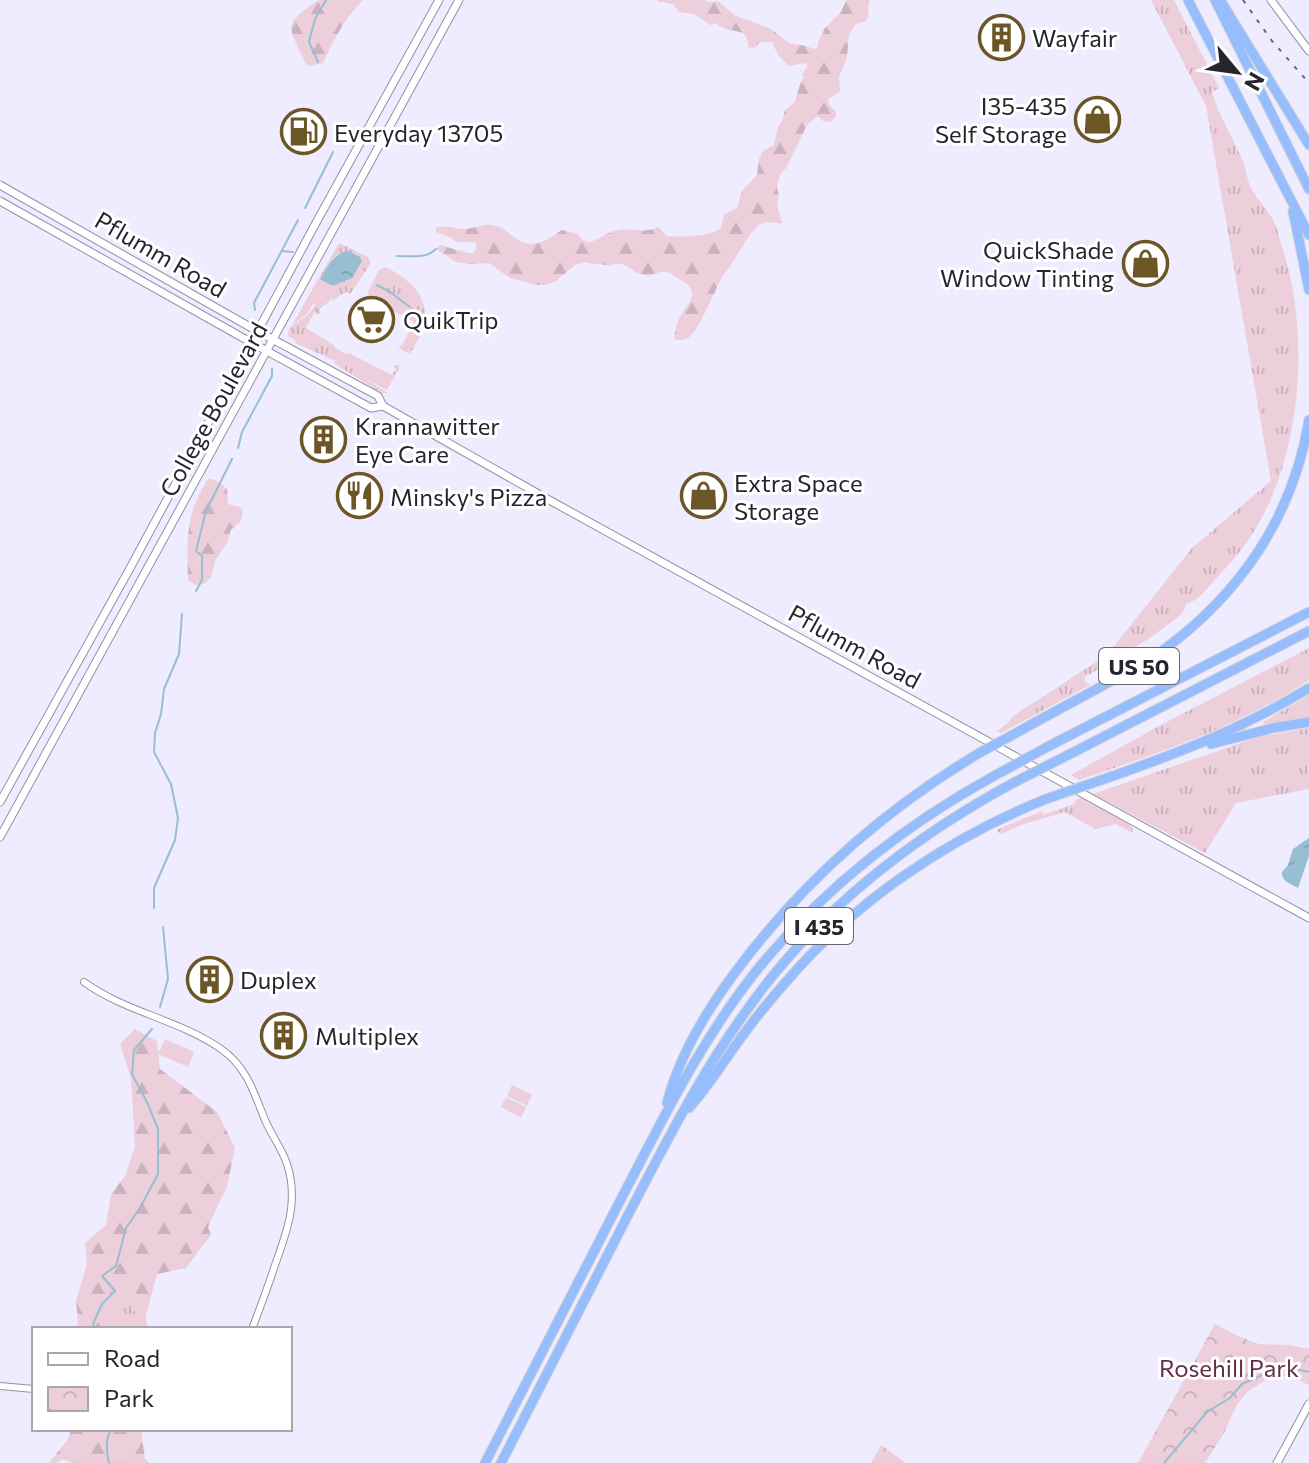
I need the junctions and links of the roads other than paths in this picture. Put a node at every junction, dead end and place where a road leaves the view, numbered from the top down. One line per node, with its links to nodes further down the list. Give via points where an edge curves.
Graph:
1 (439, 0): 14 (main road, College Boulevard)
2 (459, 0): 15 (main road, College Boulevard)
3 (1188, 0): 10 (highway)
4 (1218, 0): 7 (highway); 9 (highway)
5 (1271, 0): 6 (main road)
6 (1309, 51)
7 (1309, 145)
8 (0, 185): 14 (main road, Pflumm Road)
9 (1309, 189)
10 (1290, 199): 12 (highway); 13 (highway)
11 (0, 201): 16 (main road, Pflumm Road)
12 (1309, 235)
13 (1309, 290)
14 (258, 331): 15 (main road, Pflumm Road); 16 (main road, College Boulevard)
15 (274, 340): 17 (main road, College Boulevard); 18 (main road, Pflumm Road, via 378,396)
16 (252, 343): 17 (main road, Pflumm Road); 25 (main road, College Boulevard)
17 (267, 351): 18 (main road, Pflumm Road, via 371,408); 26 (main road, College Boulevard)
18 (383, 406): 27 (main road, Pflumm Road)
19 (1309, 420): 29 (highway, US 50, bridge, via 1294,483 1274,527 1214,606 1145,662 950,770 861,837 811,883 773,924 697,1028)
20 (1309, 612): 29 (highway, I 435, bridge, via 962,793 862,864 786,937 735,999)
21 (1309, 631): 30 (highway, I 435, bridge, via 981,801 878,872 777,971 734,1025)
22 (1309, 688): 24 (highway)
23 (1309, 722): 24 (highway)
24 (1184, 751): 30 (highway, bridge, via 996,820 893,884 787,981)
25 (0, 802)
26 (0, 837)
27 (1309, 918)
28 (84, 982): 31 (street, via 221,1049 249,1080 287,1163 292,1186 287,1233)
29 (664, 1117): 35 (highway, I 435)
30 (676, 1122): 36 (highway, I 435)
31 (253, 1327)
32 (0, 1386): 33 (street)
33 (32, 1389)
34 (1309, 1404): 37 (main road)
35 (485, 1463)
36 (501, 1463)
37 (1277, 1463)

